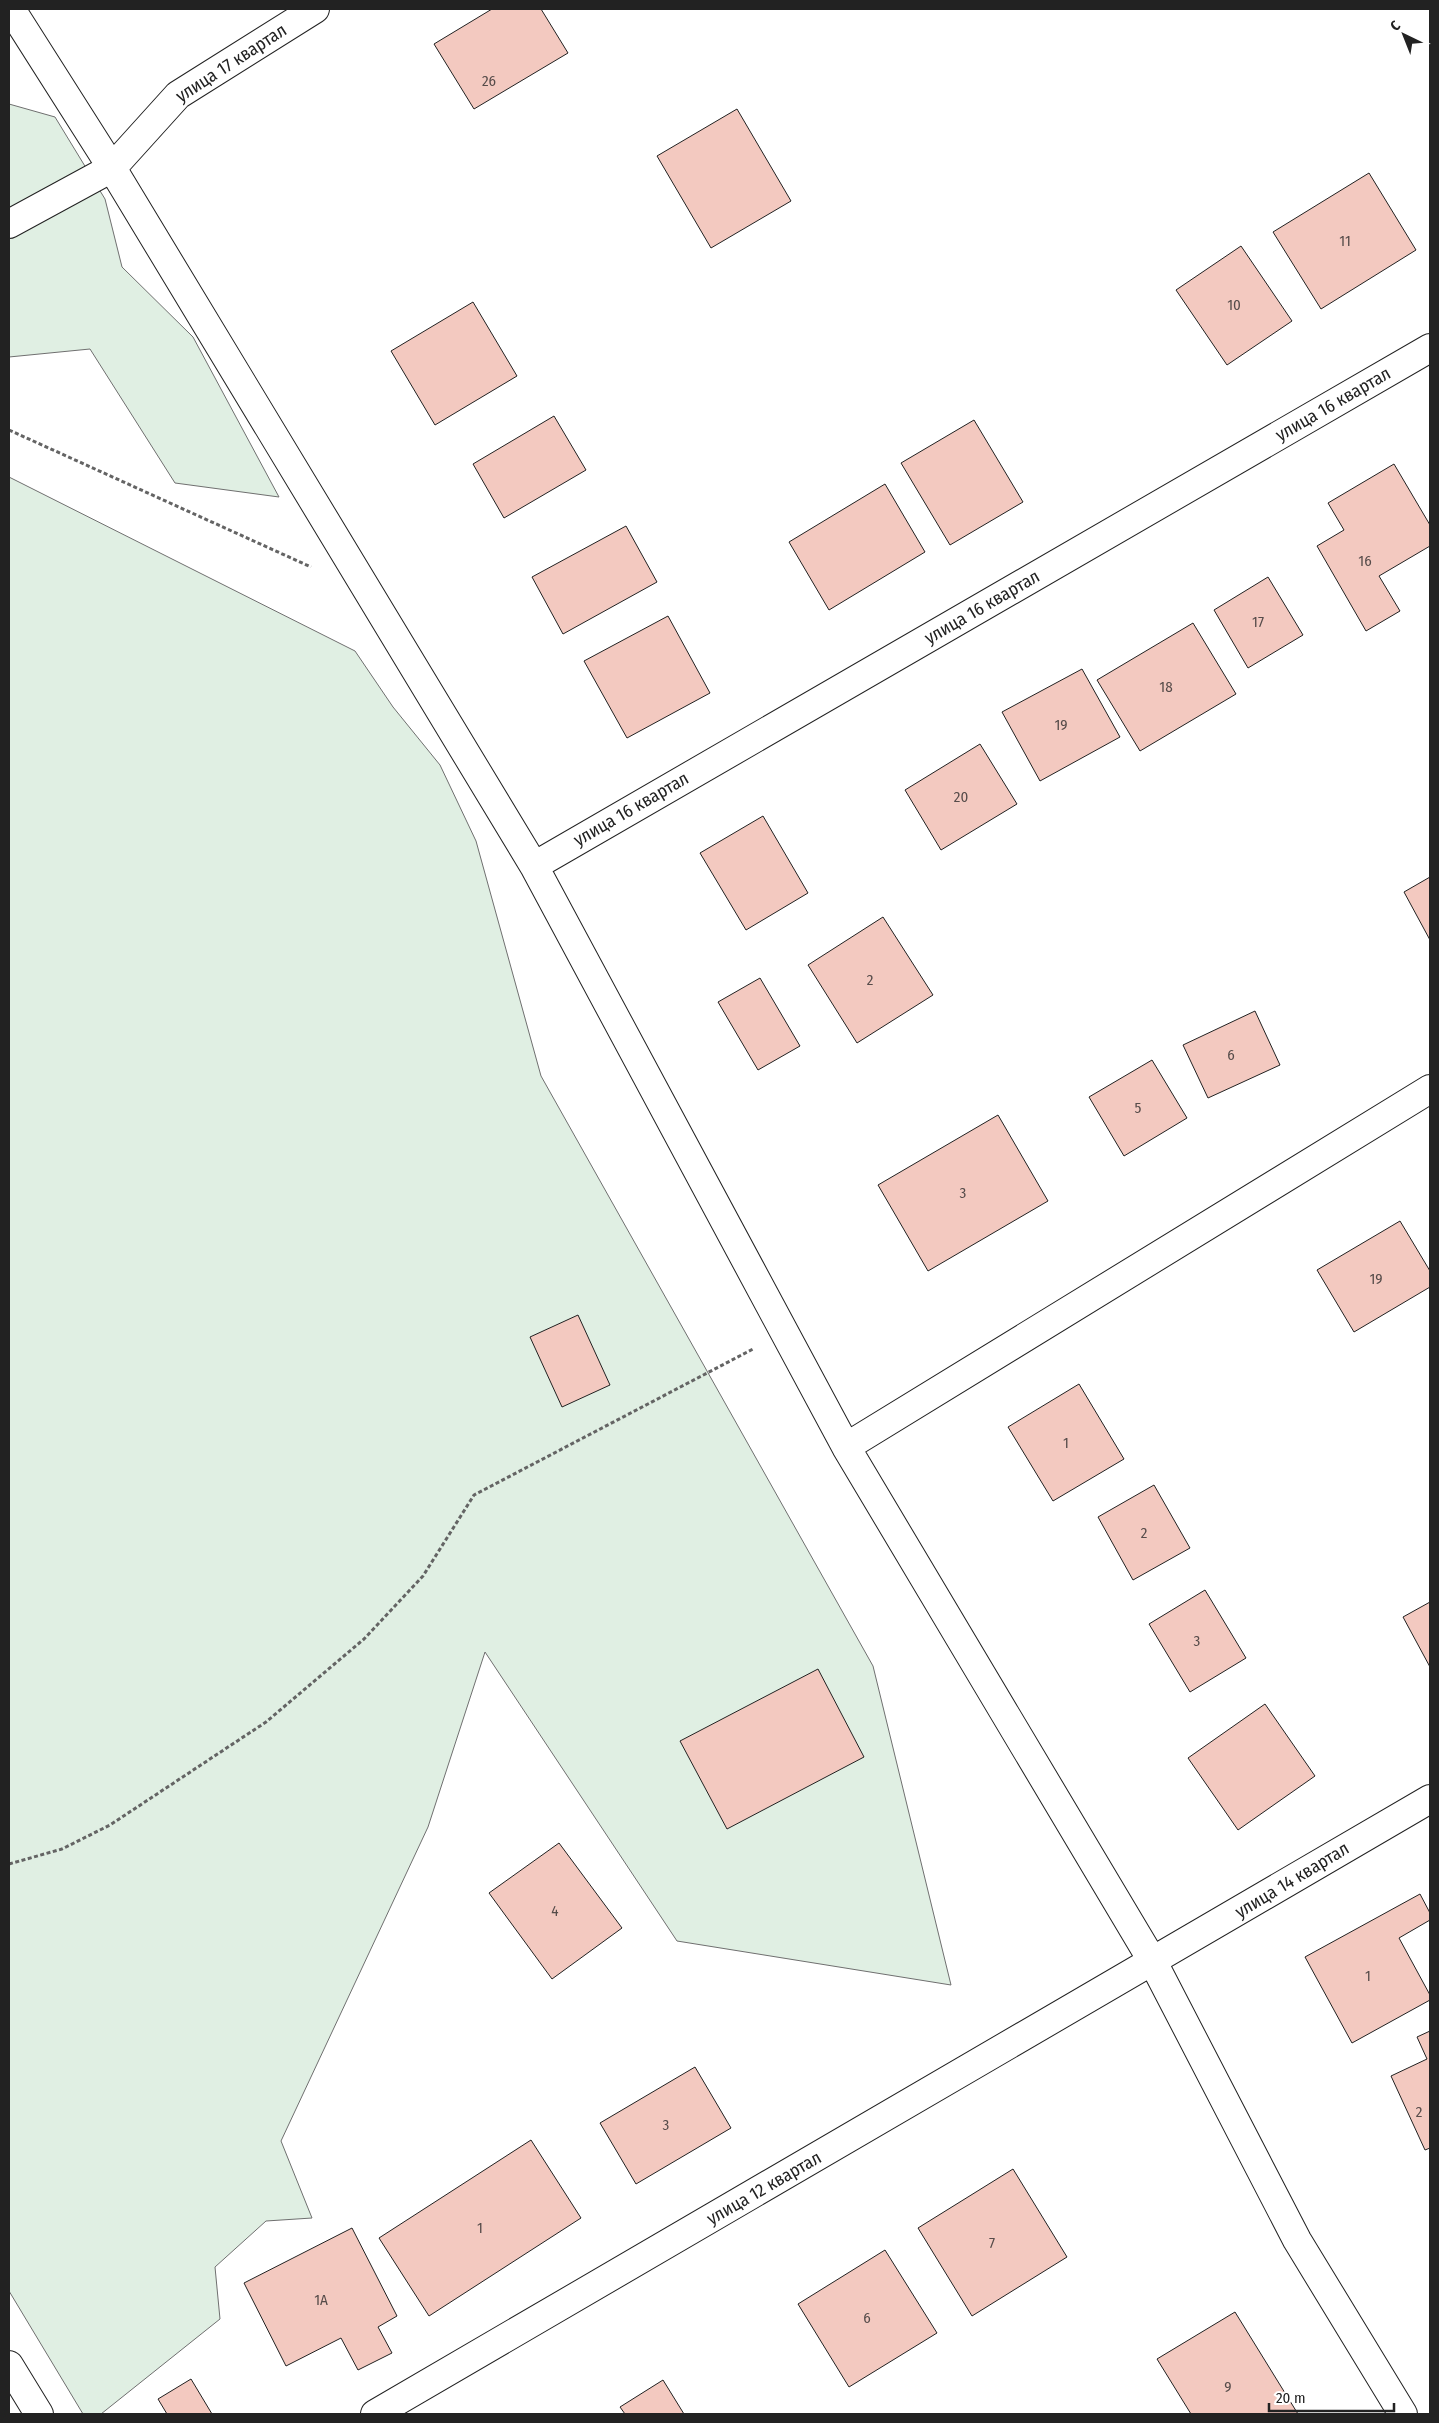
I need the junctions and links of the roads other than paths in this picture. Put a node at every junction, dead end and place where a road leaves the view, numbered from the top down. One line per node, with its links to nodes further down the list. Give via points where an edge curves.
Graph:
1 (12, 9): 3 (street)
2 (315, 9): 3 (street, улица 17 квартал, via 178,95)
3 (112, 168): 4 (street, улица 17 квартал); 6 (street)
4 (9, 224)
5 (1430, 348): 6 (street, улица 16 квартал)
6 (534, 866): 8 (street)
7 (1430, 1089): 8 (street)
8 (846, 1447): 10 (street)
9 (1430, 1799): 10 (street, улица 14 квартал)
10 (1153, 1962): 13 (street, улица 12 квартал); 14 (street, via 1297,2240)
11 (9, 2366): 12 (street)
12 (39, 2414)
13 (375, 2414)
14 (1403, 2414)

